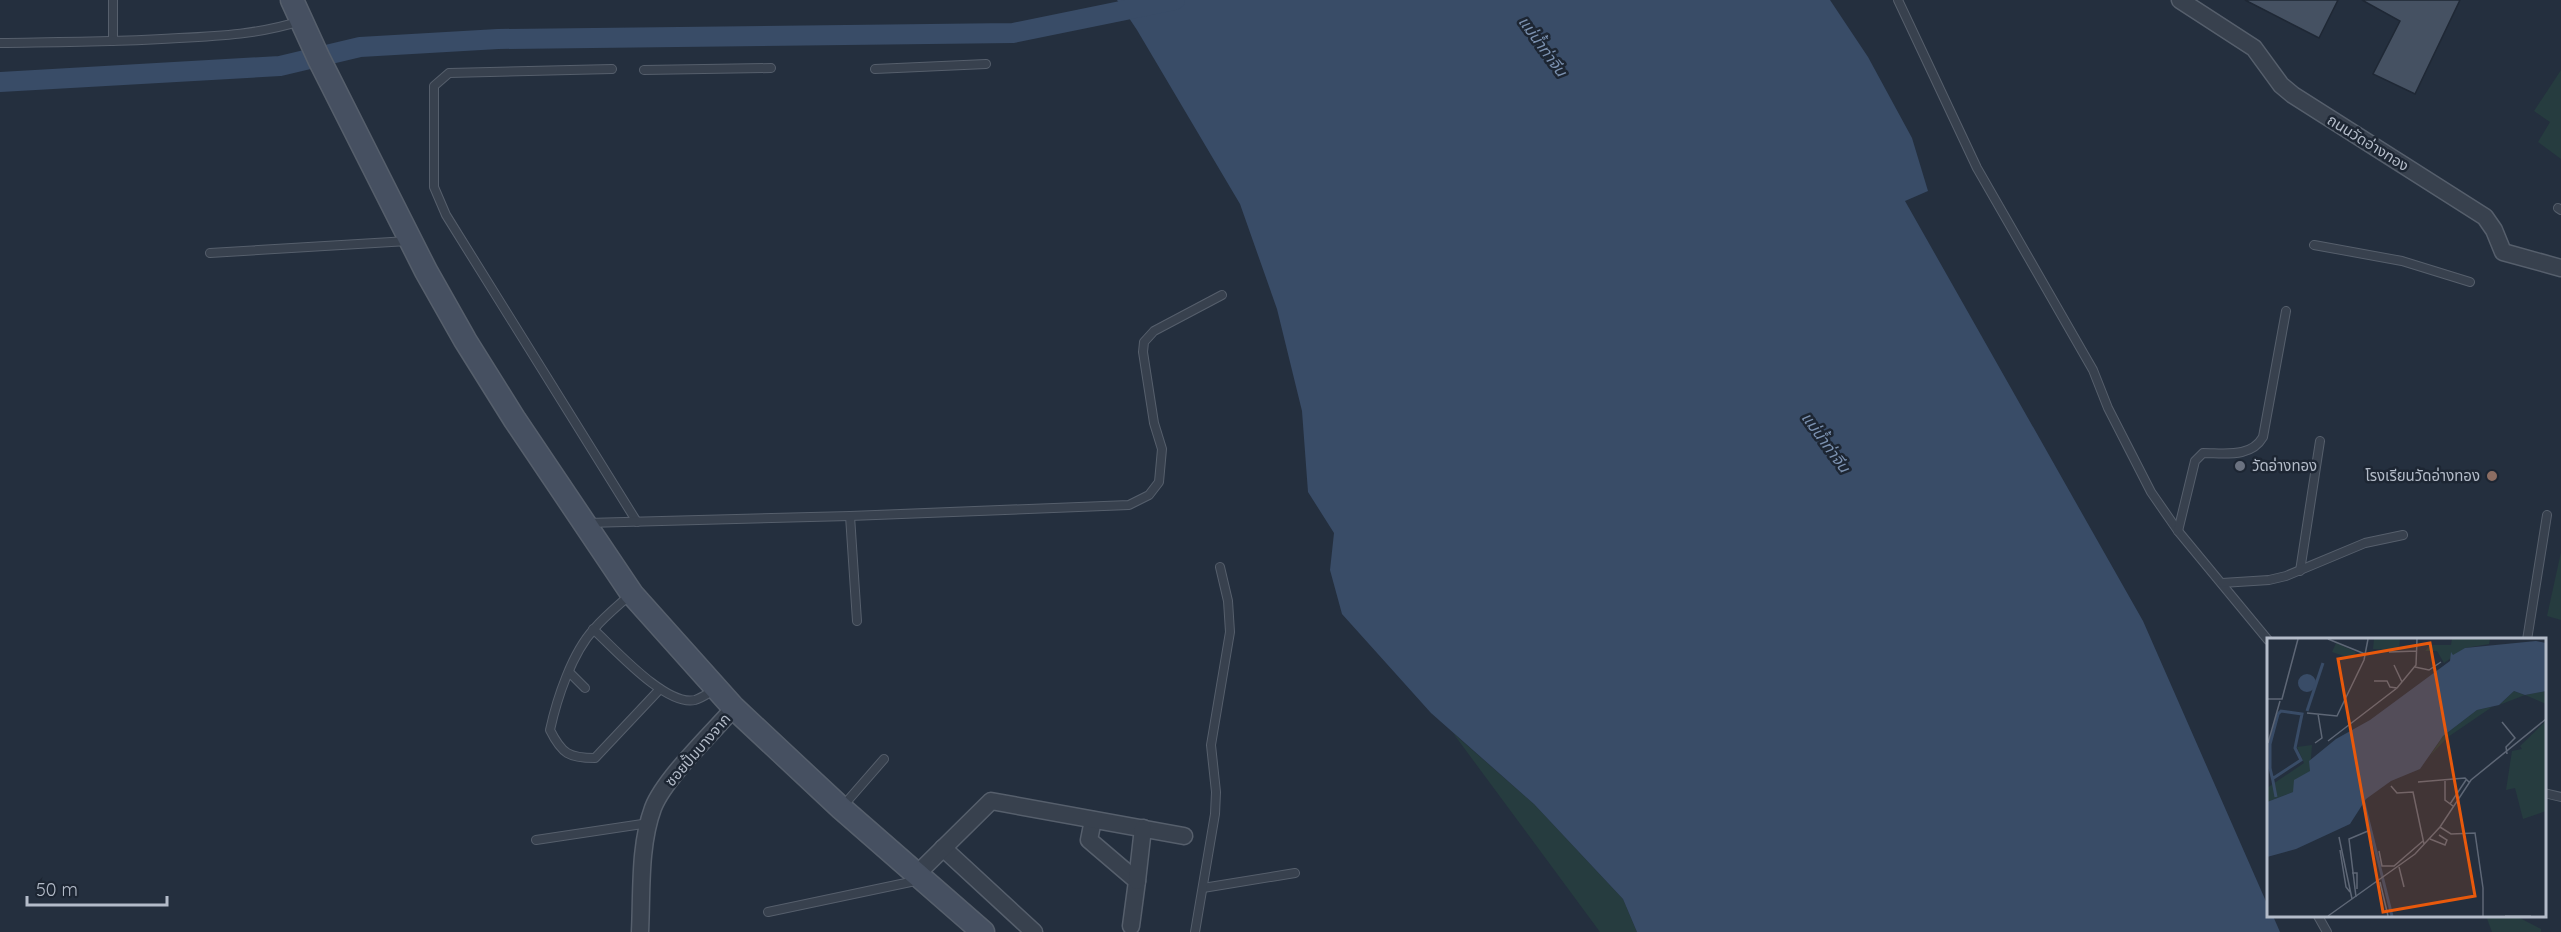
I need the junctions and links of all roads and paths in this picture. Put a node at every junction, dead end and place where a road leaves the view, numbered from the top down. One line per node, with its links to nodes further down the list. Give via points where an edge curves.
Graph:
1 (113, 0): 6 (lane)
2 (292, 0): 5 (main road)
3 (1898, 0): 25 (lane, via 1977,168 2092,370 2151,492)
4 (2180, 0): 16 (street, ถนนวัดอ่างทอง, via 2254,48 2293,95 2485,217 2503,252)
5 (301, 21): 6 (lane, via 242,35); 13 (main road)
6 (113, 41): 7 (lane)
7 (0, 43)
8 (986, 64): 11 (lane)
9 (771, 68): 12 (lane)
10 (612, 69): 23 (lane, via 449,73 434,86 434,187 446,215)
11 (875, 69)
12 (644, 70)
13 (411, 241): 15 (lane); 24 (main road, via 465,340)
14 (2314, 245): 17 (lane, via 2402,261)
15 (210, 253)
16 (2561, 268)
17 (2470, 282)
18 (1221, 295): 22 (lane, via 1154,331 1144,342 1154,423 1162,448 1159,482 1149,495 1129,505)
19 (2286, 311): 25 (lane, via 2263,437 2257,447 2243,453 2203,453 2194,461)
20 (2320, 441): 28 (lane)
21 (2547, 515): 33 (lane)
22 (850, 516): 23 (lane); 31 (lane)
23 (637, 522): 24 (lane)
24 (584, 523): 30 (main road)
25 (2178, 531): 29 (lane)
26 (2403, 535): 28 (lane, via 2365,543)
27 (1220, 567): 55 (lane, via 1230,632 1211,745 1215,814)
28 (2300, 571): 29 (lane, via 2269,580)
29 (2222, 583): 34 (lane)
30 (632, 594): 32 (lane); 38 (main road)
31 (857, 621)
32 (593, 629): 35 (lane); 37 (lane)
33 (2527, 638)
34 (2267, 639)
35 (570, 673): 36 (lane); 41 (lane, via 555,706 550,730 557,744 574,758 595,758)
36 (585, 688)
37 (660, 689): 38 (lane, via 674,698 694,700); 41 (lane)
38 (716, 689): 39 (main road)
39 (734, 708): 45 (main road); 47 (street, ซอยปั้มบางจาก, via 665,786)
40 (617, 719): 41 (lane)
41 (625, 728)
42 (884, 759): 45 (lane)
43 (2546, 793): 44 (lane)
44 (2561, 796)
45 (841, 808): 53 (main road)
46 (1093, 819): 48 (street); 51 (street, via 991,801); 54 (street, via 1089,840)
47 (649, 823): 50 (lane); 59 (street, ซอยปั้มบางจาก)
48 (1143, 828): 49 (street); 54 (street)
49 (1184, 836)
50 (536, 840)
51 (944, 848): 53 (street); 61 (street)
52 (1295, 873): 55 (lane)
53 (920, 877): 56 (lane); 60 (main road)
54 (1137, 881): 58 (street)
55 (1203, 888): 62 (lane)
56 (768, 912)
57 (2319, 917): 63 (lane)
58 (1131, 926)
59 (640, 932)
60 (983, 932)
61 (1034, 932)
62 (1195, 932)
63 (2327, 932)

